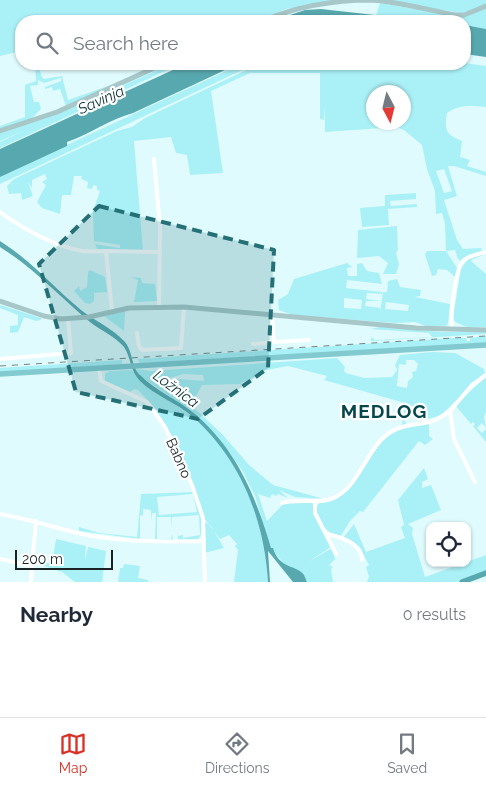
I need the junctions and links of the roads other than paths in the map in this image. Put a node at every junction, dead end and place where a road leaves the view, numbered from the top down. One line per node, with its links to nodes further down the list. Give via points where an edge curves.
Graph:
1 (373, 0): 2 (street); 3 (street, via 456,15); 4 (street, via 305,7)
2 (378, 0)
3 (486, 6)
4 (276, 15)
5 (150, 70): 6 (street, via 57,112)
6 (0, 131)
7 (154, 159): 10 (street)
8 (0, 212): 9 (street, via 31,234 46,240 83,251)
9 (106, 251): 10 (street); 15 (street)
10 (160, 252): 13 (street)
11 (486, 252): 18 (street, via 469,257 460,265 451,317)
12 (0, 301): 17 (street, via 44,316)
13 (159, 306): 14 (street); 15 (street)
14 (184, 307): 16 (street); 20 (street, via 181,348 142,350 138,346)
15 (112, 311): 17 (street)
16 (272, 315): 18 (street); 22 (street)
17 (68, 319): 25 (street, via 71,353)
18 (452, 330): 19 (street)
19 (486, 330)
20 (137, 332)
21 (309, 340): 22 (street)
22 (274, 342): 23 (street)
23 (253, 344)
24 (486, 347): 26 (main road, via 466,345)
25 (0, 359)
26 (99, 368): 27 (main road); 36 (street, Babno, via 101,381 147,402 161,420 203,518)
27 (0, 374)
28 (486, 375): 29 (street)
29 (450, 411): 30 (street, via 454,439); 31 (street, via 430,422 389,433 342,492)
30 (475, 482)
31 (318, 501): 32 (street); 35 (street, via 315,513)
32 (282, 503)
33 (0, 514): 34 (street)
34 (36, 520): 36 (street, via 86,534 121,539); 40 (street)
35 (327, 534): 37 (street); 39 (street, via 357,546)
36 (203, 541): 42 (street, Babno)
37 (336, 554)
38 (0, 559): 40 (street)
39 (362, 560)
40 (32, 566): 41 (street)
41 (31, 582)
42 (205, 582)

